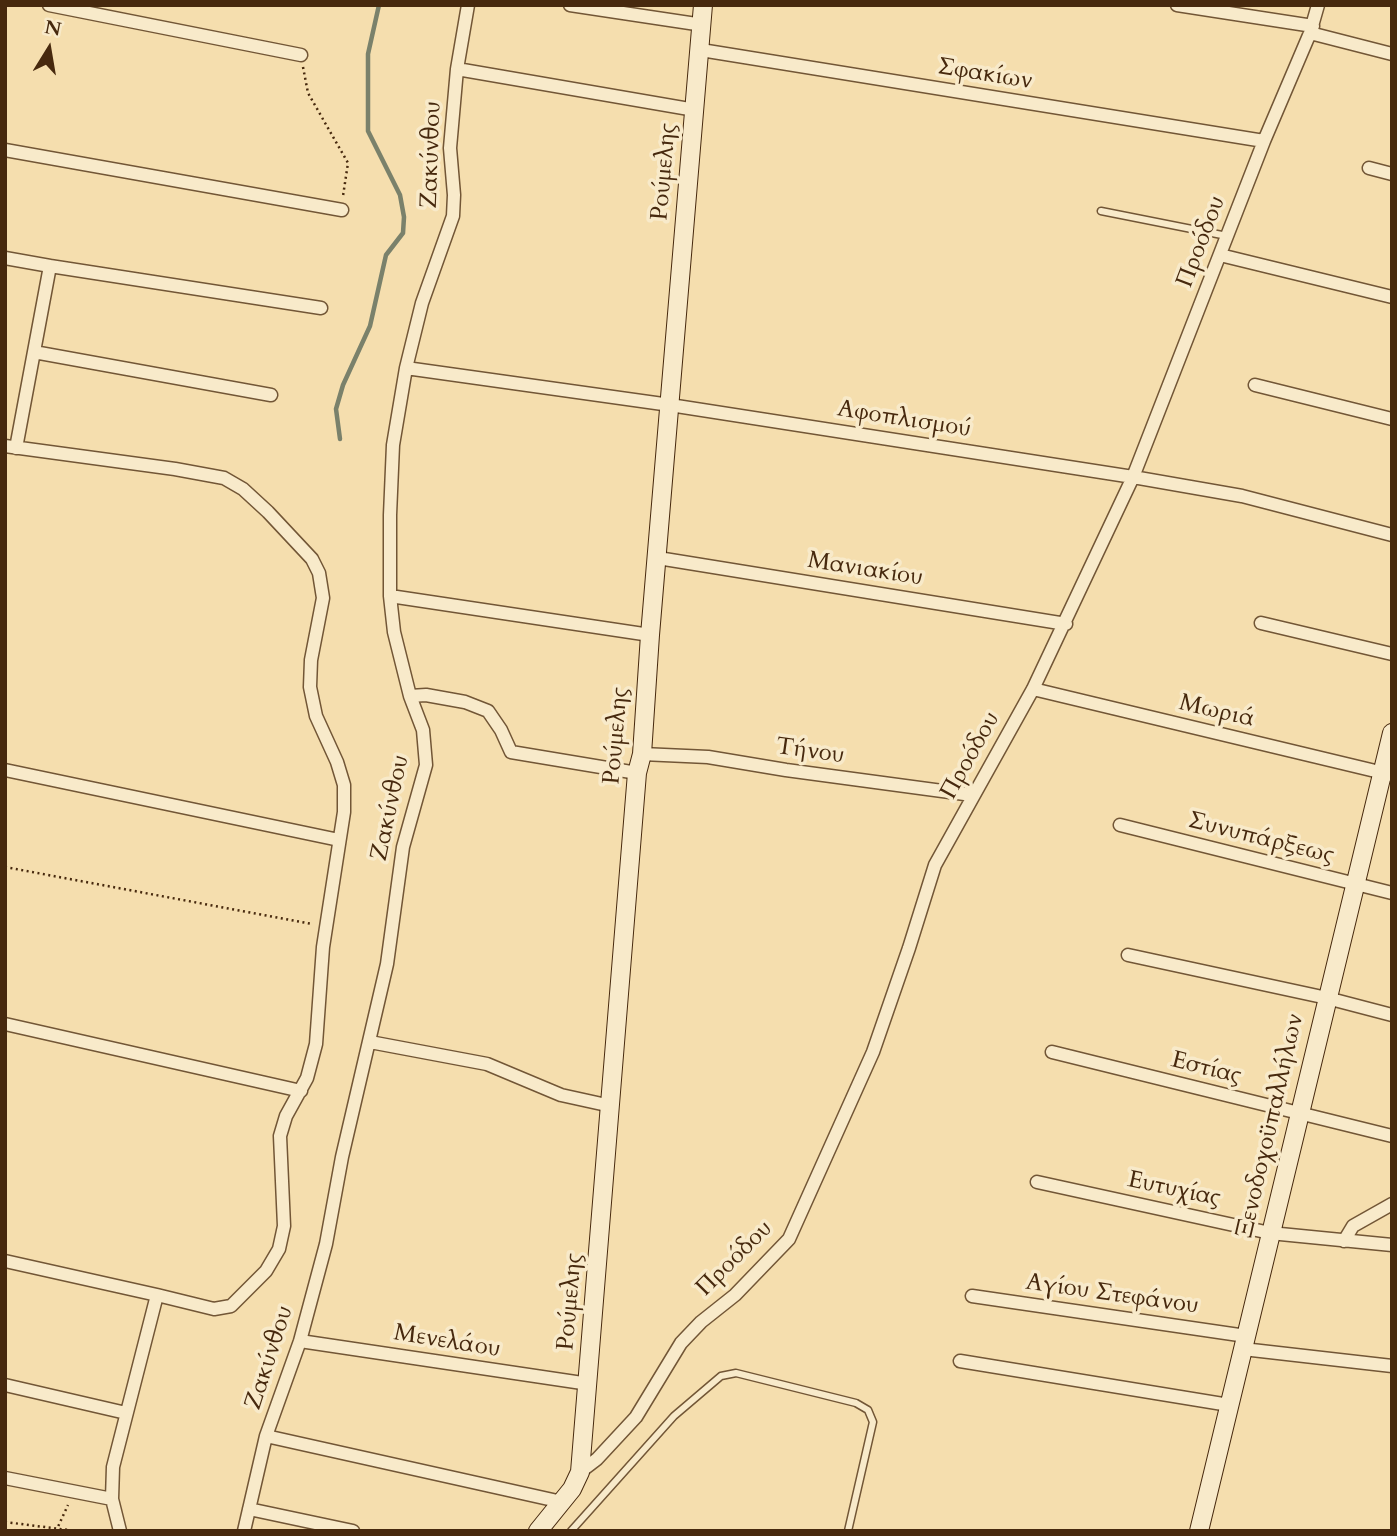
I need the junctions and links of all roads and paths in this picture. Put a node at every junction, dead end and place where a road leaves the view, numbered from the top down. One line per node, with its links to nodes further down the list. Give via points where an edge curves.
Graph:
1 (49, 5): 11 (street)
2 (468, 5): 12 (street, Ζακύνθου)
3 (570, 5): 7 (street)
4 (703, 5): 7 (street, Ρούμελης)
5 (1177, 5): 8 (street)
6 (1318, 5): 8 (street, Προόδου)
7 (703, 25): 9 (street, Ρούμελης)
8 (1312, 30): 10 (street); 14 (street, Προόδου)
9 (701, 50): 13 (street, Ρούμελης); 14 (street, Σφακίων)
10 (1392, 54)
11 (301, 55): 18 (path, via 308,93 348,163)
12 (457, 68): 13 (street); 27 (street, Ζακύνθου, via 450,148 453,216 422,303)
13 (695, 110): 30 (street, Ρούμελης)
14 (1264, 141): 20 (street, Προόδου)
15 (5, 152): 18 (street)
16 (1369, 168): 17 (street)
17 (1392, 174)
18 (342, 210)
19 (1101, 211): 20 (lane)
20 (1227, 236): 21 (street, Προόδου)
21 (1220, 255): 24 (street); 33 (street, Προόδου)
22 (5, 258): 23 (street)
23 (50, 267): 25 (street); 26 (street)
24 (1392, 297)
25 (321, 308)
26 (34, 352): 29 (street); 32 (street)
27 (406, 368): 30 (street, Αφοπλισμού); 36 (street, Ζακύνθου, via 393,445)
28 (1255, 384): 31 (street)
29 (271, 395)
30 (670, 405): 33 (street, Αφοπλισμού); 35 (street, Ρούμελης)
31 (1392, 419)
32 (11, 447): 50 (street, via 224,478 262,505 312,559 323,598 310,687 316,716 344,785)
33 (1133, 477): 34 (street, Αφοπλισμού, via 1242,496); 38 (street, Προόδου)
34 (1392, 535)
35 (658, 558): 38 (street, Μανιακίου); 39 (street, Ρούμελης)
36 (390, 596): 39 (street); 42 (street, Ζακύνθου)
37 (1262, 623): 40 (street)
38 (1066, 624): 41 (street, Προόδου)
39 (650, 635): 44 (street, Ρούμελης)
40 (1392, 654)
41 (1033, 690): 47 (street, Μωριά); 48 (street, Προόδου)
42 (410, 696): 46 (street, via 465,702 488,711 511,752); 59 (street, Ζακύνθου, via 423,730 426,765 403,847 392,939)
43 (1392, 733): 47 (street, Ξενοδοχοϋπαλλήλων)
44 (642, 754): 46 (street, Ρούμελης); 48 (street, Τήνου, via 708,757)
45 (5, 770): 50 (street)
46 (638, 773): 62 (street, Ρούμελης)
47 (1387, 774): 52 (street, Ξενοδοχοϋπαλλήλων)
48 (972, 795): 82 (street, Προόδου, via 935,865 873,1052 789,1239 681,1343 636,1417)
49 (1120, 825): 52 (street, Συνυπάρξεως)
50 (340, 840): 54 (street)
51 (5, 867): 54 (path)
52 (1355, 884): 53 (street, Συνυπάρξεως); 56 (street, Ξενοδοχοϋπαλλήλων)
53 (1392, 893)
54 (326, 927): 61 (street, via 316,1044)
55 (1128, 955): 56 (street)
56 (1327, 998): 57 (street); 63 (street, Ξενοδοχοϋπαλλήλων)
57 (1392, 1015)
58 (5, 1024): 61 (street)
59 (370, 1042): 62 (street, via 487,1063 561,1095); 73 (street, Ζακύνθου)
60 (1052, 1052): 63 (street, Εστίας)
61 (301, 1091): 71 (street, via 280,1136 284,1226 275,1259 239,1300 222,1309)
62 (611, 1106): 77 (street, Ρούμελης)
63 (1299, 1114): 64 (street, Εστίας); 67 (street, Ξενοδοχοϋπαλλήλων)
64 (1392, 1136)
65 (1037, 1182): 67 (street, Ευτυχίας)
66 (1392, 1204): 68 (street, via 1353,1226)
67 (1270, 1233): 68 (street, Ευτυχίας); 74 (street, Ξενοδοχοϋπαλλήλων)
68 (1344, 1241): 69 (street, Ευτυχίας)
69 (1392, 1245)
70 (5, 1261): 71 (street)
71 (157, 1295): 80 (street)
72 (972, 1296): 74 (street, Αγίου Στεφάνου)
73 (300, 1340): 77 (street, Μενελάου); 81 (street, Ζακύνθου)
74 (1244, 1343): 76 (street, Αγίου Στεφάνου); 79 (street, Ξενοδοχοϋπαλλήλων)
75 (960, 1361): 79 (street)
76 (1392, 1366)
77 (589, 1384): 82 (street, Ρούμελης)
78 (5, 1385): 80 (street)
79 (1229, 1405): 97 (street, Ξενοδοχοϋπαλλήλων)
80 (126, 1413): 85 (street, via 116,1447)
81 (266, 1436): 86 (street); 87 (street, Ζακύνθου)
82 (580, 1472): 86 (street)
83 (5, 1478): 84 (street)
84 (74, 1492): 85 (street); 89 (path)
85 (112, 1499): 91 (street)
86 (562, 1502): 94 (street)
87 (249, 1509): 92 (street, Ζακύνθου); 93 (street)
88 (5, 1522): 89 (path)
89 (57, 1529): 90 (path)
90 (76, 1531)
91 (120, 1531)
92 (244, 1531)
93 (353, 1531)
94 (538, 1531)
95 (571, 1531): 96 (lane, via 674,1416 721,1376 736,1373 867,1410 873,1422)
96 (848, 1531)
97 (1199, 1531)

